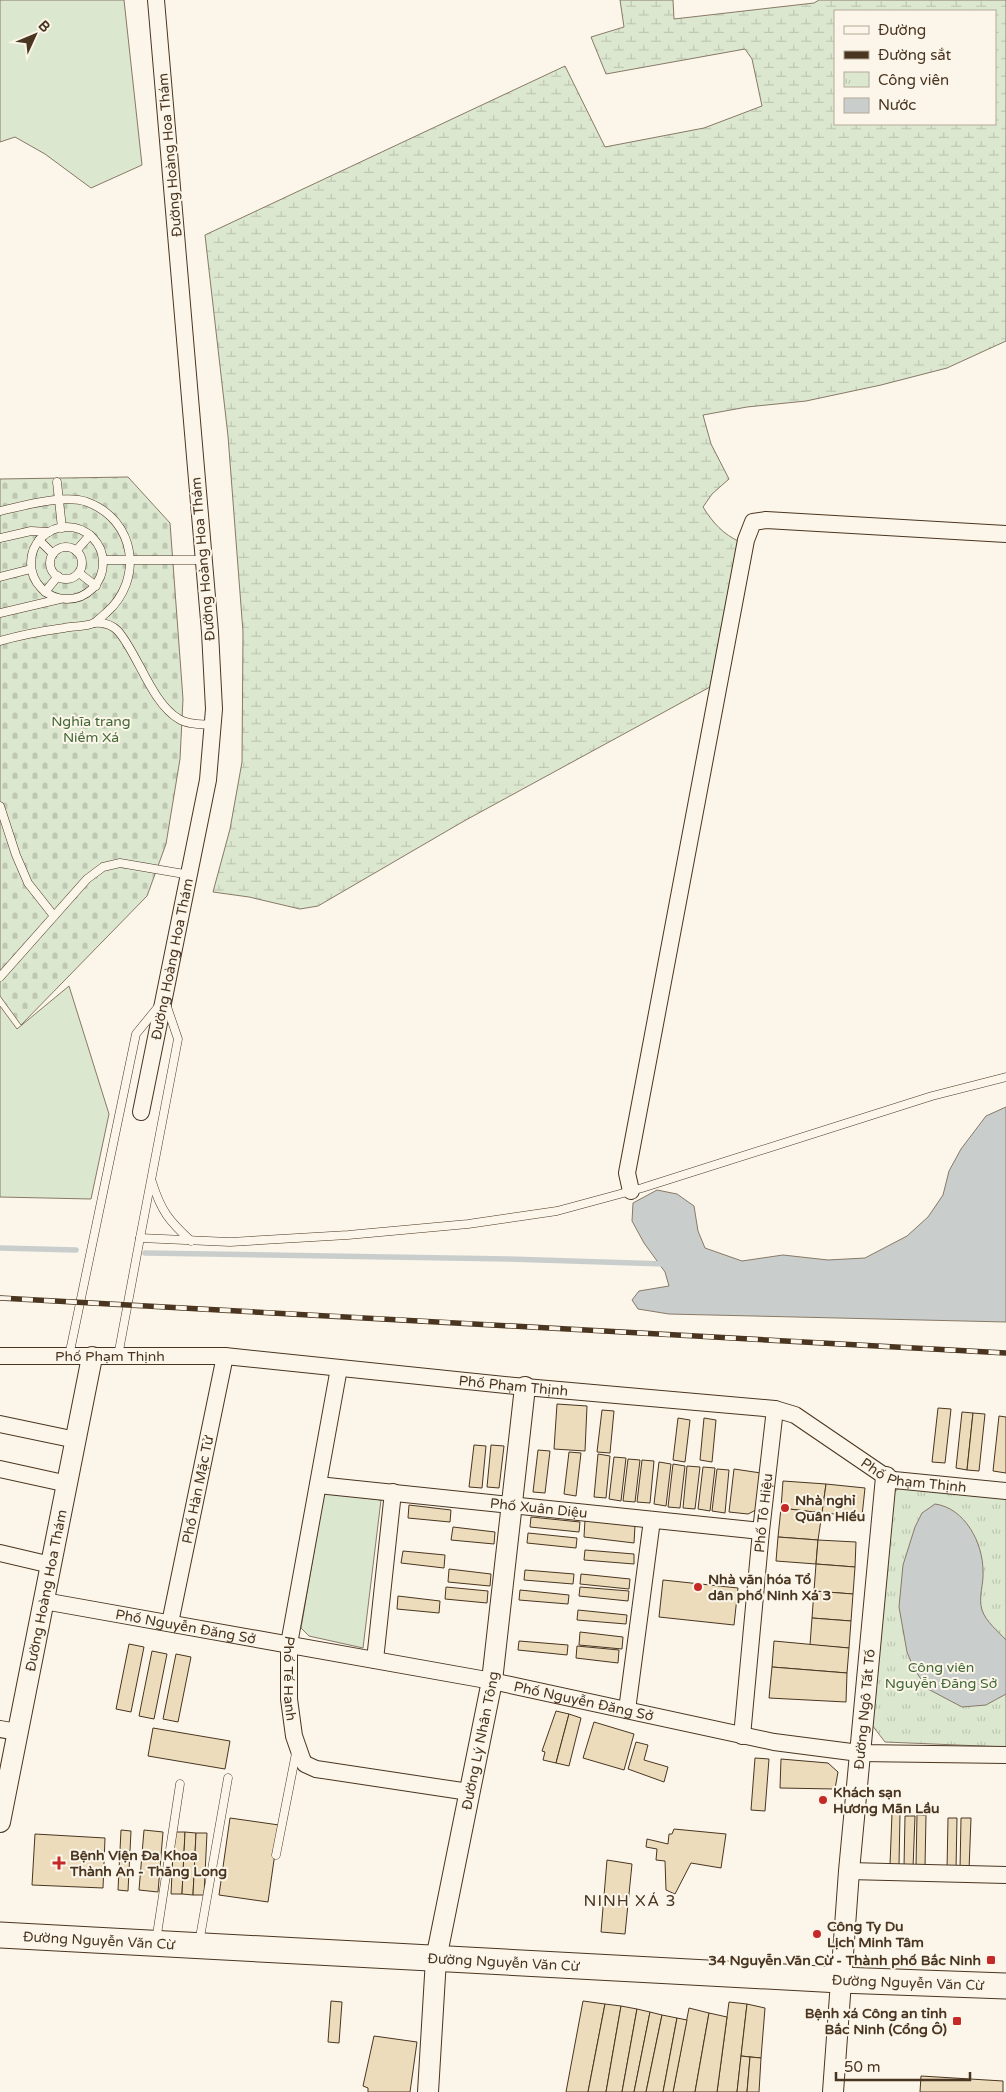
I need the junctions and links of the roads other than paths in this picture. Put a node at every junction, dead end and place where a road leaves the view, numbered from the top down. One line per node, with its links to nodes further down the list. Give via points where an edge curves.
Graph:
1 (156, 0): 15 (street, Đường Hoàng Hoa Thám)
2 (57, 482): 3 (lane)
3 (59, 501): 4 (lane); 5 (lane); 13 (lane, via 85,502 111,516 127,540)
4 (0, 511)
5 (62, 528): 6 (lane); 8 (lane, via 79,529)
6 (49, 532): 9 (lane, via 31,531); 10 (lane)
7 (1006, 534): 35 (street, via 766,520 753,522 746,540 627,1173)
8 (90, 535): 11 (lane); 14 (lane, via 99,546)
9 (0, 538)
10 (39, 540): 12 (lane); 16 (lane, via 31,558)
11 (76, 551): 12 (lane, via 68,547); 17 (lane, via 82,561)
12 (53, 554): 18 (lane, via 50,563)
13 (130, 559): 14 (lane); 15 (lane); 24 (lane, via 127,583 121,597)
14 (103, 560): 20 (lane)
15 (204, 560): 26 (street, Đường Hoàng Hoa Thám)
16 (31, 569): 19 (lane); 21 (lane, via 34,580)
17 (79, 572): 18 (lane, via 68,579); 20 (lane)
18 (58, 576): 21 (lane)
19 (0, 577)
20 (96, 586): 22 (lane, via 80,598)
21 (45, 592): 22 (lane)
22 (60, 599): 23 (lane)
23 (0, 613)
24 (94, 623): 25 (lane, via 31,632); 26 (lane, via 103,622 118,631 162,704 178,719)
25 (0, 641)
26 (213, 725): 28 (street, Đường Hoàng Hoa Thám, via 208,780)
27 (0, 806): 29 (lane, via 28,883)
28 (190, 875): 29 (lane, via 120,863 103,867 87,879); 31 (street, Đường Hoàng Hoa Thám)
29 (54, 916): 30 (lane)
30 (0, 977)
31 (164, 1000): 33 (street, Đường Hoàng Hoa Thám); 34 (lane, via 178,1039); 40 (lane, via 136,1034)
32 (1006, 1077): 35 (lane, via 932,1096)
33 (141, 1112)
34 (151, 1180): 36 (lane); 37 (lane, via 165,1215)
35 (631, 1191): 37 (lane, via 556,1211 468,1224 348,1235)
36 (140, 1238): 37 (lane); 42 (lane)
37 (191, 1241)
38 (0, 1356): 40 (street, Phố Phạm Thịnh)
39 (225, 1356): 42 (street, Phố Phạm Thịnh); 43 (street, Phố Phạm Thịnh); 60 (street, Phố Hàn Mặc Tử)
40 (69, 1357): 41 (street, Phố Phạm Thịnh)
41 (92, 1357): 42 (street, Phố Phạm Thịnh); 47 (street, Đường Hoàng Hoa Thám)
42 (118, 1357)
43 (339, 1368): 44 (street, Phố Phạm Thịnh); 51 (street, Phố Tế Hanh)
44 (525, 1387): 45 (street, Phố Phạm Thịnh); 54 (street, Đường Lý Nhân Tông)
45 (775, 1409): 49 (street, Phố Phạm Thịnh, via 795,1415); 56 (street, Phố Tô Hiệu)
46 (0, 1424): 47 (street)
47 (76, 1440): 50 (street, Đường Hoàng Hoa Thám)
48 (0, 1469): 50 (street)
49 (886, 1477): 52 (street, Phố Phạm Thịnh); 68 (street, Đường Ngô Tất Tố)
50 (68, 1484): 58 (street, Đường Hoàng Hoa Thám)
51 (318, 1485): 53 (street, Phố Xuân Diệu); 61 (street, Phố Tế Hanh)
52 (1006, 1491)
53 (393, 1492): 54 (street, Phố Xuân Diệu); 62 (street)
54 (512, 1505): 55 (street, Phố Xuân Diệu); 63 (street, Đường Lý Nhân Tông)
55 (652, 1520): 56 (street, Phố Xuân Diệu); 64 (street)
56 (761, 1531): 66 (street, Phố Tô Hiệu)
57 (0, 1554): 58 (street)
58 (51, 1565): 59 (street, Đường Hoàng Hoa Thám)
59 (44, 1601): 60 (street, Phố Nguyễn Đăng Sở); 65 (street, Đường Hoàng Hoa Thám)
60 (170, 1623): 61 (street, Phố Nguyễn Đăng Sở)
61 (289, 1644): 62 (street, Phố Nguyễn Đăng Sở); 67 (street, Phố Tế Hanh, via 289,1699)
62 (375, 1660): 63 (street, Phố Nguyễn Đăng Sở)
63 (492, 1681): 64 (street, Phố Nguyễn Đăng Sở); 72 (street, Đường Lý Nhân Tông)
64 (627, 1710): 66 (street, Phố Nguyễn Đăng Sở)
65 (8, 1730): 73 (street, Đường Hoàng Hoa Thám)
66 (742, 1736): 68 (street, Phố Nguyễn Đăng Sở)
67 (297, 1746): 72 (street, Phố Tế Hanh, via 306,1764 316,1769); 74 (lane)
68 (859, 1754): 69 (street, Phố Nguyễn Đăng Sở); 75 (street, Đường Ngô Tất Tố)
69 (1006, 1755)
70 (228, 1778): 79 (lane)
71 (180, 1784): 78 (lane)
72 (469, 1792): 80 (street, Đường Lý Nhân Tông)
73 (0, 1822)
74 (276, 1855)
75 (849, 1870): 76 (street); 81 (street, Đường Ngô Tất Tố)
76 (1006, 1875)
77 (0, 1935): 78 (main road, Đường Nguyễn Văn Cừ)
78 (156, 1943): 79 (main road, Đường Nguyễn Văn Cừ)
79 (198, 1946): 80 (main road, Đường Nguyễn Văn Cừ)
80 (436, 1959): 81 (main road, Đường Nguyễn Văn Cừ); 83 (street, Đường Lý Nhân Tông)
81 (840, 1980): 82 (main road, Đường Nguyễn Văn Cừ); 84 (street, Đường Ngô Tất Tố)
82 (1006, 1986)
83 (428, 2092)
84 (833, 2092)

